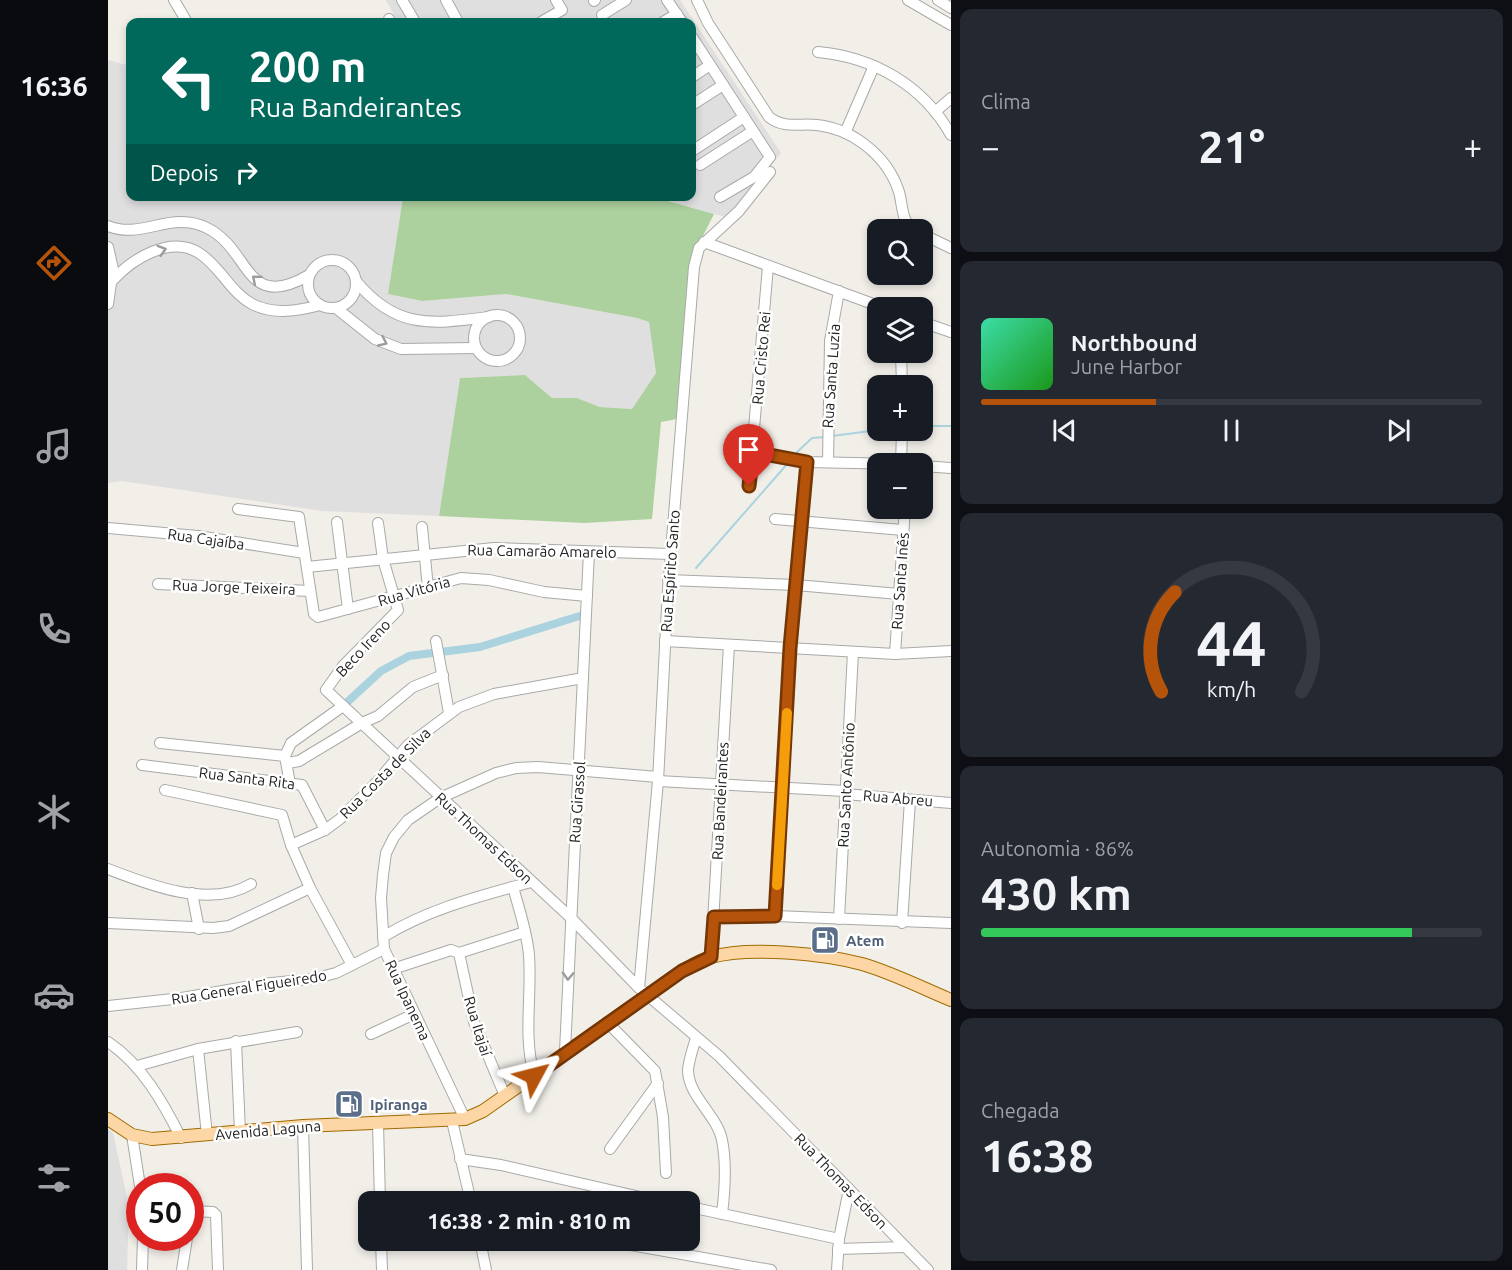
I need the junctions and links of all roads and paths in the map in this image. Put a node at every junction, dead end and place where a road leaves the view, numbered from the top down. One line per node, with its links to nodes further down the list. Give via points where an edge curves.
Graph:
1 (167, 0): 11 (street)
2 (174, 0): 12 (street)
3 (402, 0): 13 (street)
4 (446, 0): 14 (street)
5 (556, 0): 15 (street, via 562,10)
6 (626, 0): 10 (street)
7 (667, 0): 16 (street)
8 (697, 0): 29 (street, via 772,119 783,125 819,125)
9 (908, 0): 17 (street)
10 (602, 15)
11 (176, 18)
12 (185, 18)
13 (412, 18)
14 (461, 18)
15 (548, 18)
16 (679, 18)
17 (951, 25)
18 (696, 43): 20 (street)
19 (818, 52): 21 (street, via 843,55)
20 (710, 65): 22 (street); 23 (street)
21 (874, 66): 26 (street, via 914,90); 29 (street)
22 (696, 74)
23 (723, 85): 25 (street); 27 (street)
24 (951, 98): 26 (street)
25 (696, 102)
26 (935, 112): 30 (street)
27 (744, 117): 28 (street); 31 (street)
28 (753, 131): 32 (street); 34 (street, via 769,160 754,177)
29 (845, 133): 35 (street, via 871,149 885,165 899,192)
30 (951, 135)
31 (696, 148)
32 (700, 165)
33 (770, 172): 38 (street, Rua Espírito Santo, via 739,211)
34 (720, 197)
35 (904, 219)
36 (108, 226): 42 (street, one-way to 36, via 282,288 263,285 222,239 198,224 165,222 128,231)
37 (933, 239): 40 (street)
38 (704, 242): 41 (street); 73 (street, Rua Espírito Santo, via 694,267)
39 (108, 247): 43 (street)
40 (951, 248)
41 (768, 266): 45 (street); 54 (street, Rua Cristo Rei)
42 (309, 275): 44 (street, via 318,264 339,260 351,268); 48 (street, via 309,291)
43 (113, 279): 47 (street); 48 (street, one-way to 48, via 138,258 176,247 199,253 228,285 254,305 271,311)
44 (356, 281): 49 (street, via 350,301); 50 (street, via 381,307 398,317 445,322)
45 (839, 291): 46 (street); 56 (street, Rua Santa Luzia, via 830,341)
46 (867, 302)
47 (108, 304)
48 (320, 305): 49 (street)
49 (336, 308): 53 (street, one-way to 53, via 375,339 401,349)
50 (489, 316): 53 (street, via 474,333); 53 (street, via 510,319 519,331 519,344 515,353 502,361 487,359)
51 (933, 326): 52 (street)
52 (951, 332)
53 (476, 348)
54 (753, 452): 55 (street); 60 (street, Rua Cristo Rei)
55 (807, 462): 56 (street); 65 (street)
56 (828, 462): 57 (street)
57 (867, 463)
58 (933, 467): 59 (street)
59 (951, 468)
60 (749, 486)
61 (238, 509): 71 (street, via 295,514 299,517)
62 (775, 519): 65 (street)
63 (904, 519): 69 (street, Rua Santa Inês)
64 (337, 522): 75 (street)
65 (800, 522): 69 (street); 79 (street)
66 (378, 523): 74 (street)
67 (422, 527): 72 (street)
68 (108, 528): 71 (street, Rua Cajaíba, via 198,536)
69 (903, 530): 82 (street, Rua Santa Inês)
70 (589, 552): 72 (street, Rua Camarão Amarelo, via 494,548); 73 (street, Rua Camarão Amarelo); 83 (street, Rua Girassol)
71 (304, 553): 76 (street)
72 (425, 553): 74 (street, Rua Camarão Amarelo); 80 (street)
73 (670, 554): 77 (street, Rua Espírito Santo)
74 (383, 559): 75 (street, Rua Camarão Amarelo); 84 (street)
75 (342, 563): 76 (street, Rua Camarão Amarelo); 85 (street)
76 (307, 567): 81 (street)
77 (668, 580): 79 (street); 86 (street, Rua Espírito Santo)
78 (158, 584): 81 (street, Rua Jorge Teixeira)
79 (796, 585): 82 (street); 88 (street)
80 (428, 588): 83 (street, Rua Vitória, via 449,580 474,578); 84 (street, Rua Vitória)
81 (310, 591): 85 (street, Rua Vitória, via 318,617)
82 (899, 594): 92 (street, Rua Santa Inês)
83 (587, 596): 94 (street, Rua Girassol)
84 (396, 601): 85 (street, Rua Vitória); 95 (street, Beco Ireno, via 397,612 359,649)
85 (348, 609)
86 (665, 641): 87 (street); 104 (street, Rua Espírito Santo)
87 (729, 645): 88 (street); 106 (street, Rua Bandeirantes)
88 (790, 648): 91 (street); 107 (street)
89 (438, 650): 93 (street)
90 (951, 651): 92 (street)
91 (853, 652): 92 (street); 109 (street, Rua Santo Antônio)
92 (895, 654)
93 (443, 675): 97 (street); 98 (street, via 413,687 378,716)
94 (584, 678): 97 (street, Rua Costa de Silva, via 494,694); 103 (street, Rua Girassol)
95 (326, 690): 96 (street, Rua Thomas Edson)
96 (343, 706): 98 (street, Rua Thomas Edson); 101 (street, via 291,743)
97 (449, 713): 100 (street, Rua Costa de Silva)
98 (362, 723): 100 (street, Rua Thomas Edson); 101 (street, via 299,761)
99 (160, 743): 101 (street)
100 (399, 757): 110 (street, Rua Thomas Edson); 113 (street, Rua Costa de Silva)
101 (287, 760): 105 (street)
102 (142, 765): 105 (street, Rua Santa Rita)
103 (580, 770): 104 (street, Rua Ipanema); 110 (street, Rua Ipanema, via 516,768); 122 (street, Rua Girassol)
104 (658, 779): 106 (street, Rua Abreu); 136 (street, Rua Espírito Santo)
105 (290, 784): 113 (street, Rua Santa Rita, via 305,788)
106 (720, 786): 107 (street, Rua Abreu); 123 (street, Rua Bandeirantes)
107 (783, 788): 109 (street, Rua Abreu); 121 (street)
108 (165, 790): 114 (street, via 280,814)
109 (845, 792): 111 (street, Rua Abreu); 124 (street, Rua Santo Antônio)
110 (441, 798): 116 (street, Rua Thomas Edson); 130 (street, Rua Ipanema, via 408,820 386,853 381,898)
111 (910, 800): 112 (street, Rua Abreu); 126 (street)
112 (951, 803)
113 (325, 830): 114 (street, Rua Costa de Silva)
114 (291, 845): 119 (street)
115 (108, 869): 120 (street)
116 (531, 882): 118 (street); 122 (street, Rua Thomas Edson)
117 (251, 884): 120 (street, via 240,891 222,894)
118 (513, 887): 129 (street); 130 (street, via 450,905 409,921)
119 (310, 888): 128 (street, via 229,926); 134 (street)
120 (192, 893): 128 (street)
121 (775, 916): 123 (street); 124 (street)
122 (570, 917): 136 (street, Rua Thomas Edson); 147 (street, Rua Girassol, one-way to 147)
123 (714, 917): 133 (street, Rua Bandeirantes)
124 (839, 919): 126 (street)
125 (108, 923): 128 (street)
126 (902, 923): 127 (street)
127 (951, 923)
128 (199, 929)
129 (525, 932): 132 (street); 149 (street, via 529,954 529,1055)
130 (383, 937): 131 (street, Rua Ipanema)
131 (384, 949): 134 (street, Rua General Figueiredo); 135 (street, Rua Ipanema)
132 (459, 953): 135 (street, via 451,950); 151 (street, Rua Itajaí, via 474,1022)
133 (711, 957): 136 (main road, Avenida Laguna); 137 (main road, Avenida Laguna, via 778,954 842,959 891,974)
134 (352, 965): 138 (street, Rua General Figueiredo, via 312,979)
135 (393, 969): 139 (street, Rua Ipanema)
136 (643, 992): 140 (main road, Avenida Laguna); 143 (street, Rua Thomas Edson)
137 (951, 1000)
138 (108, 1006)
139 (414, 1014): 142 (street); 153 (street, Rua Ipanema)
140 (607, 1022): 147 (main road, Avenida Laguna); 150 (street, via 646,1059)
141 (297, 1032): 144 (street)
142 (371, 1034)
143 (696, 1038): 165 (street, Rua Thomas Edson, via 719,1056); 171 (street, via 688,1071 722,1139 726,1185)
144 (236, 1041): 146 (street); 157 (street)
145 (108, 1042): 148 (street)
146 (198, 1049): 148 (street); 159 (street)
147 (565, 1051): 149 (main road, Avenida Laguna)
148 (136, 1066): 160 (street, via 166,1108)
149 (534, 1076): 151 (main road, Avenida Laguna)
150 (658, 1083): 161 (street); 164 (street)
151 (505, 1096): 153 (main road, Avenida Laguna)
152 (108, 1119): 158 (main road, Avenida Laguna)
153 (465, 1119): 154 (main road, Avenida Laguna)
154 (452, 1121): 155 (main road, Avenida Laguna); 162 (street)
155 (378, 1123): 156 (main road, Avenida Laguna); 166 (street)
156 (303, 1126): 157 (main road, Avenida Laguna); 182 (street)
157 (240, 1132): 159 (main road, Avenida Laguna)
158 (132, 1135): 160 (main road, Avenida Laguna); 163 (street)
159 (207, 1135): 160 (main road, Avenida Laguna)
160 (181, 1138)
161 (610, 1149)
162 (460, 1159): 167 (street); 168 (street, via 501,1164)
163 (138, 1173)
164 (666, 1173)
165 (849, 1189): 172 (street); 173 (street, Rua Thomas Edson)
166 (380, 1191)
167 (468, 1191)
168 (615, 1191)
169 (700, 1209): 171 (street)
170 (204, 1212): 181 (street, via 216,1215)
171 (723, 1214): 172 (street)
172 (838, 1244): 173 (street); 186 (street)
173 (904, 1247): 187 (street, Rua Thomas Edson)
174 (143, 1251): 179 (street)
175 (185, 1251): 180 (street)
176 (381, 1251): 183 (street)
177 (482, 1251): 184 (street)
178 (665, 1251): 185 (street)
179 (142, 1270)
180 (182, 1270)
181 (218, 1270)
182 (307, 1270)
183 (382, 1270)
184 (486, 1270)
185 (771, 1270)
186 (837, 1270)
187 (928, 1270)

